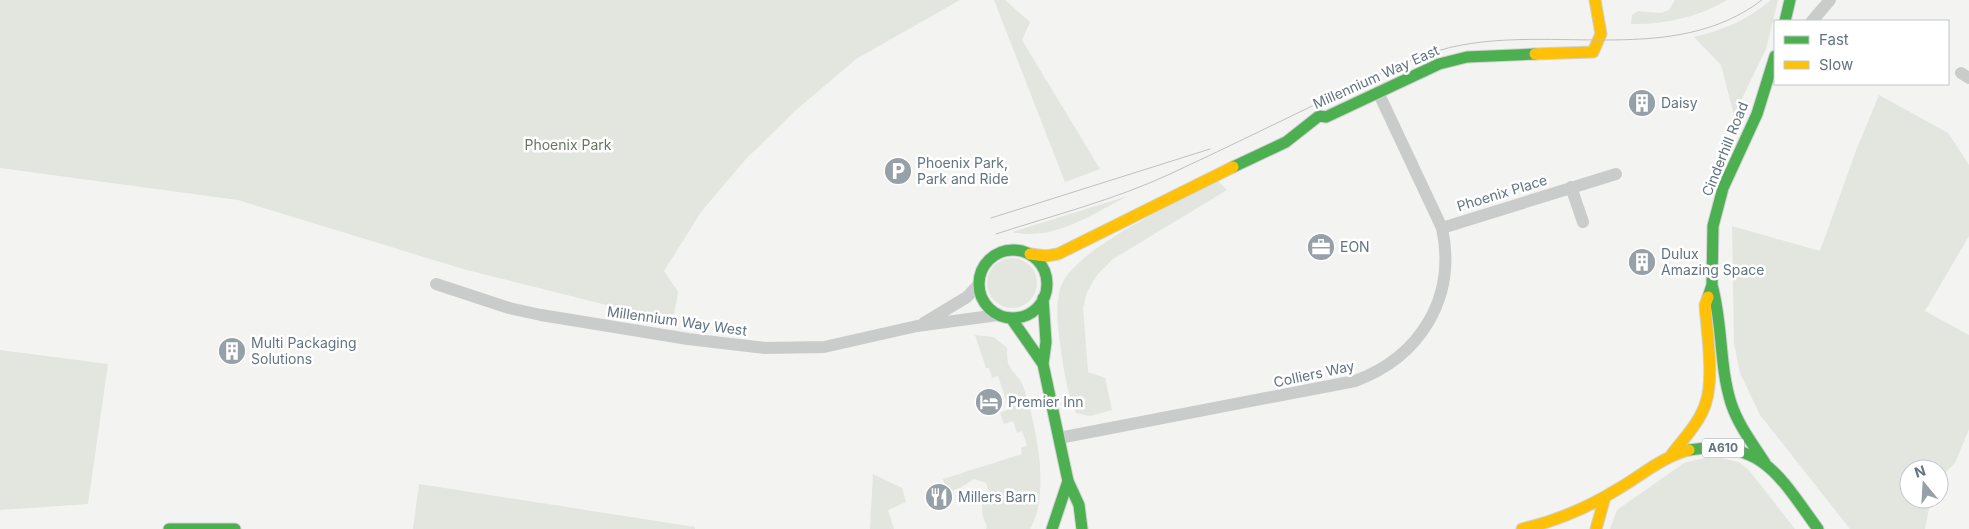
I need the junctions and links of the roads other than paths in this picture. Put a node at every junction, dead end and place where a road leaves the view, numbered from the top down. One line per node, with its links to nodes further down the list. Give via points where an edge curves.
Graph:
1 (1595, 0): 7 (main road, Millennium Way East, via 1600,39 1593,52 1467,57 1439,64)
2 (1790, 0): 4 (main road)
3 (1830, 0): 5 (street)
4 (1785, 18)
5 (1813, 20)
6 (1774, 59): 15 (main road, Cinderhill Road, via 1757,114 1720,199 1713,226)
7 (1378, 92): 11 (street, Colliers Way); 12 (main road, Millennium Way East, via 1326,117 1319,116 1293,139 1058,254)
8 (1616, 174): 9 (street, Phoenix Place)
9 (1571, 188): 10 (street); 11 (street, Phoenix Place)
10 (1583, 222)
11 (1442, 228): 20 (street, Colliers Way, via 1446,264 1435,312 1422,333 1400,357 1376,374 1355,382)
12 (1030, 254): 14 (main road, via 1011,249 992,256 984,265); 16 (main road, via 1045,274 1047,286)
13 (436, 284): 18 (street, Millennium Way West, via 508,308 541,315 765,348 824,347)
14 (978, 284): 17 (main road, via 984,302); 18 (street, Millennium Way West, via 967,297)
15 (1712, 285): 21 (main road, Cinderhill Road, via 1705,304 1709,365 1707,401 1690,432); 22 (main road, Cinderhill Road, via 1718,303 1729,397 1742,426)
16 (1043, 298): 17 (main road, via 1030,313); 19 (main road, via 1046,342)
17 (1005, 316): 18 (street, Millennium Way West); 19 (main road, via 1027,338)
18 (917, 326)
19 (1042, 364): 20 (main road)
20 (1059, 438): 23 (main road)
21 (1672, 454): 22 (main road, A610, via 1705,447 1739,450 1752,455); 24 (main road, A610)
22 (1769, 469): 31 (main road, A610)
23 (1068, 481): 25 (main road, via 1079,505); 28 (main road)
24 (1605, 497): 29 (main road, A610, via 1564,516); 30 (main road)
25 (1083, 526)
26 (169, 529): 27 (main road)
27 (235, 529)
28 (1052, 529)
29 (1522, 529)
30 (1596, 529)
31 (1818, 529)

